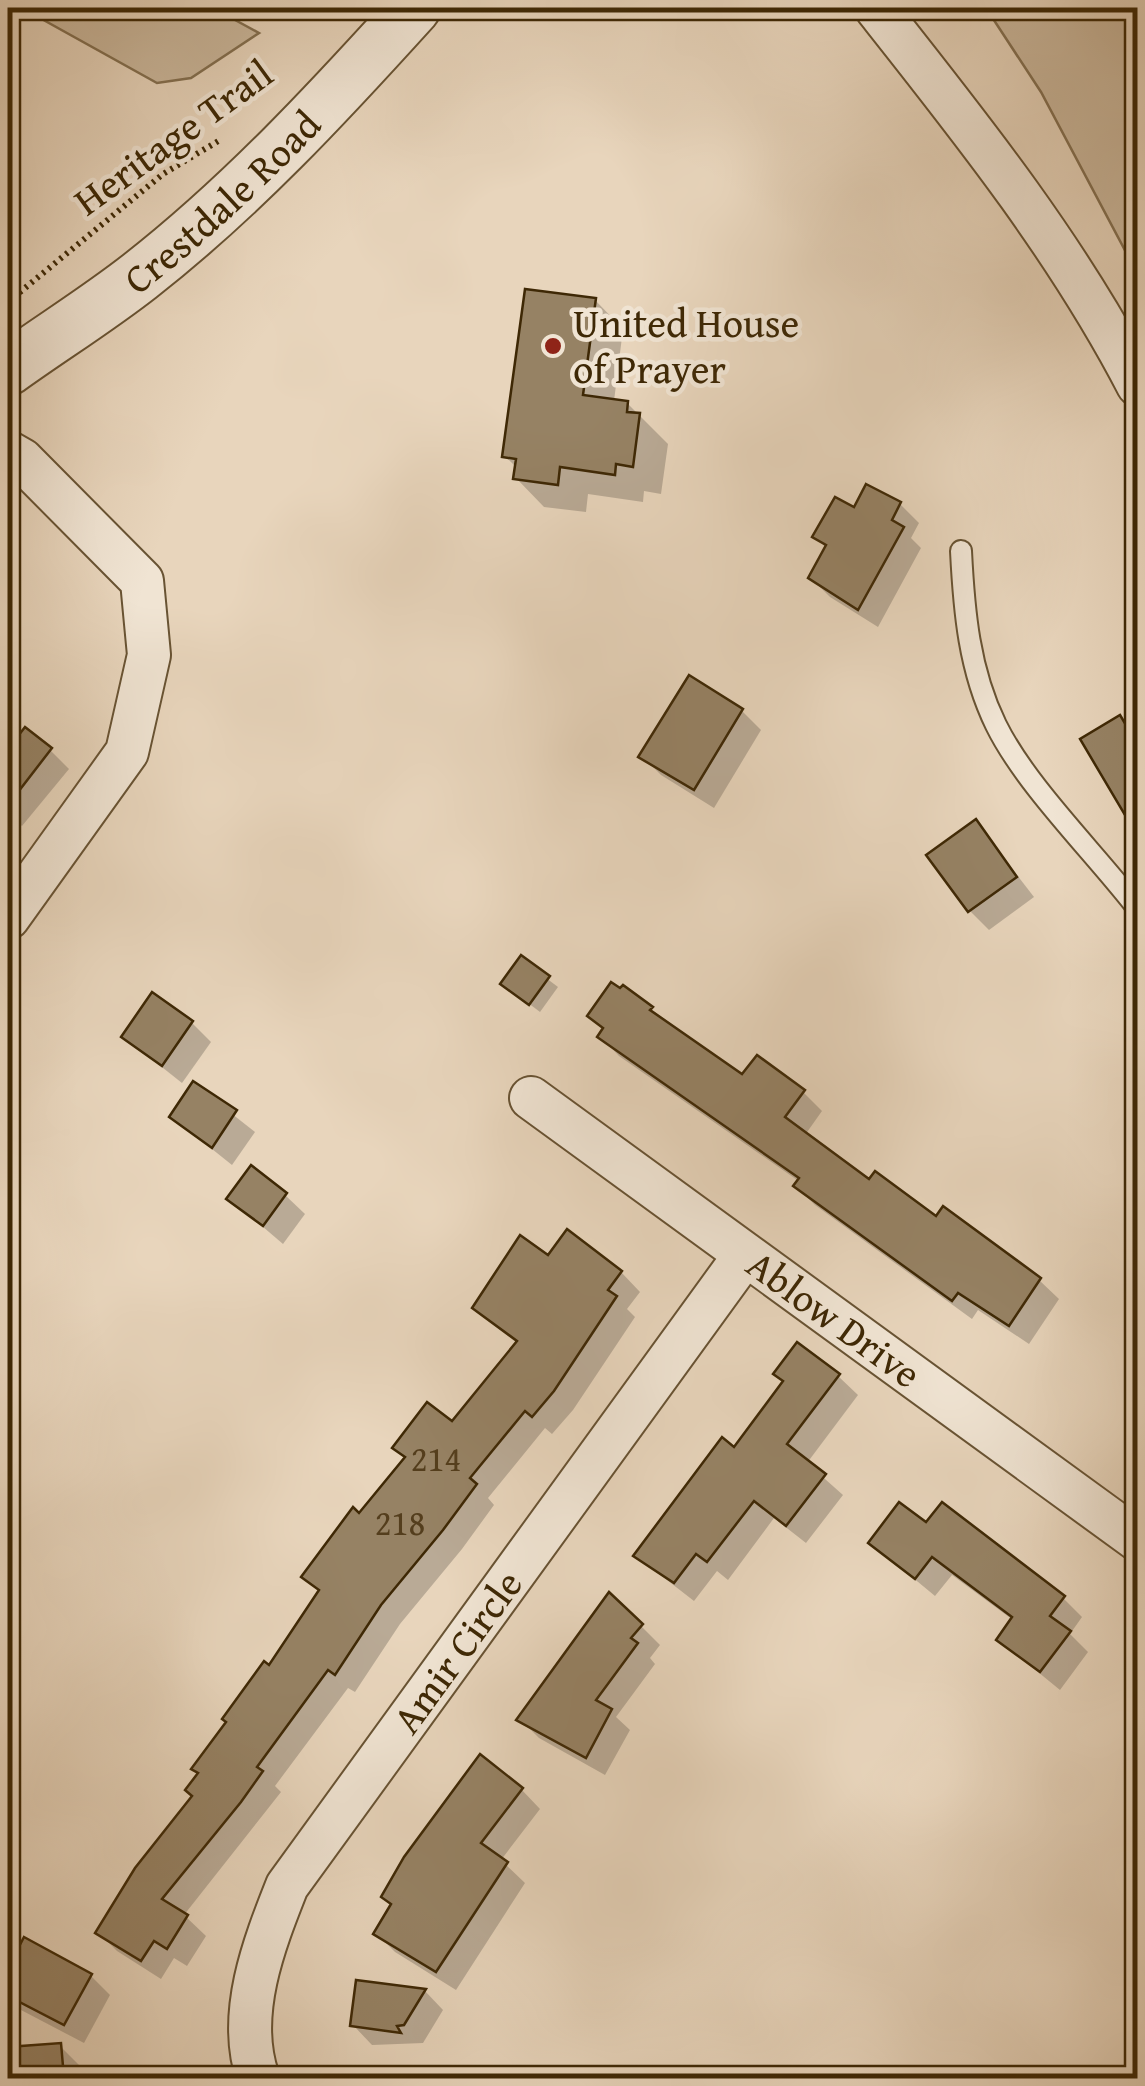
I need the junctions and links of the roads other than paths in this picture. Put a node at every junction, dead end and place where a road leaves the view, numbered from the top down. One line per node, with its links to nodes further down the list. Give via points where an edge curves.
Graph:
1 (414, 8): 3 (street, Crestdale Road, via 315,118 209,217 139,277)
2 (876, 8): 4 (street, via 1000,164)
3 (8, 369)
4 (1138, 385)
5 (8, 452): 8 (street, via 142,582 148,655 127,752)
6 (961, 552): 7 (lane, via 965,627 996,726)
7 (1138, 909)
8 (8, 918)
9 (531, 1098): 10 (street, Ablow Drive)
10 (745, 1256): 11 (street, Ablow Drive); 12 (street, Amir Circle, via 287,1886 257,1972 250,2017)
11 (1138, 1540)
12 (258, 2078)

